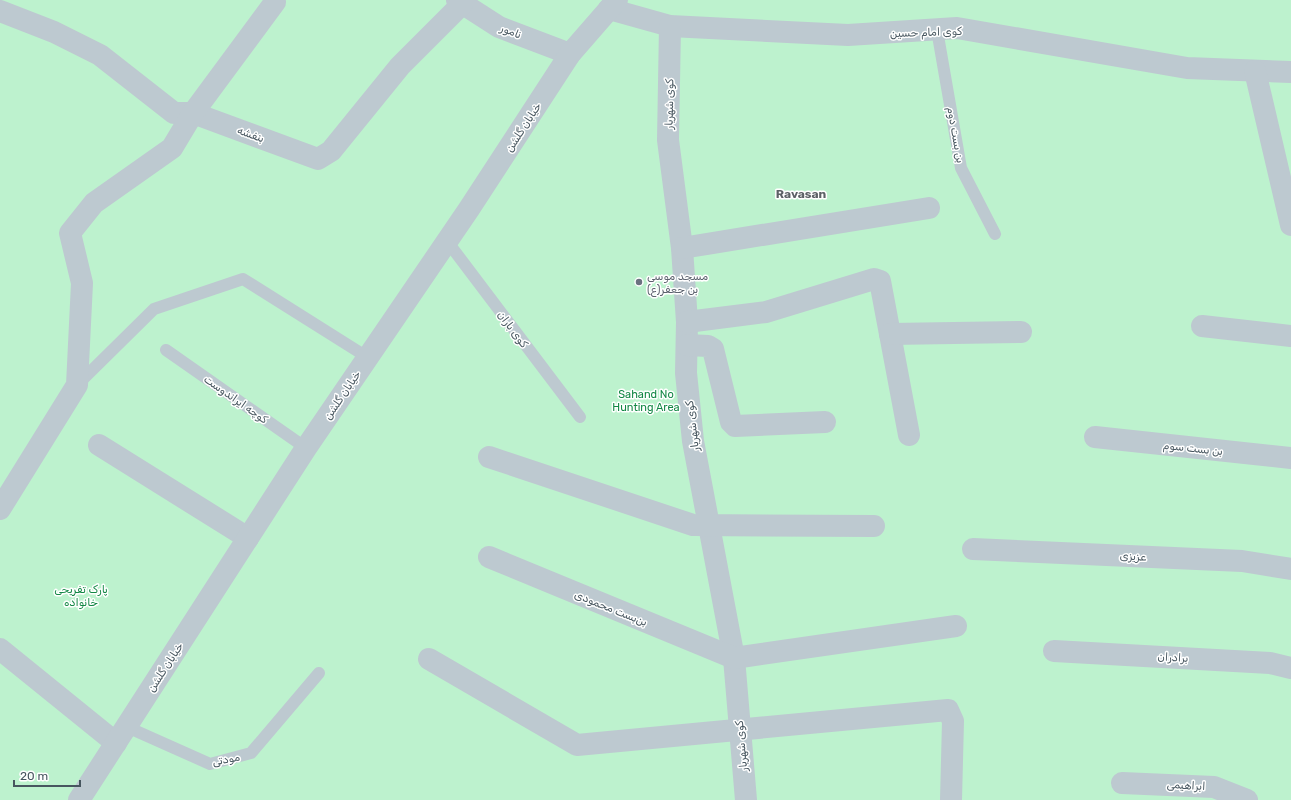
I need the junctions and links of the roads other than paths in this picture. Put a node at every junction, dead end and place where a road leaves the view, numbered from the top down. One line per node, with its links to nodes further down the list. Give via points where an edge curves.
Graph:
1 (275, 2): 10 (street)
2 (459, 2): 7 (street, نامور, via 499,27); 10 (street, بنفشه, via 400,66 331,151 318,159)
3 (613, 4): 5 (street, کوی امام حسین); 7 (street, خیابان گلشن)
4 (0, 12): 10 (street, بنفشه, via 54,32 100,55 174,113)
5 (670, 26): 6 (street, کوی امام حسین, via 848,35); 15 (street, کوی شهریار, via 668,140)
6 (937, 30): 8 (street, کوی امام حسین, via 957,28 1187,68); 13 (lane, بن بست دوم, via 961,168)
7 (570, 54): 14 (street, خیابان گلشن)
8 (1255, 71): 9 (street, کوی امام حسین); 12 (street)
9 (1291, 72)
10 (193, 113): 24 (street, via 172,148 94,202 70,233 82,283)
11 (929, 208): 15 (street)
12 (1291, 225)
13 (995, 234)
14 (447, 241): 23 (street, خیابان گلشن); 25 (lane, کوی باران)
15 (682, 248): 16 (street, کوی شهریار)
16 (687, 322): 19 (street, via 766,312 874,279 880,281); 21 (street, کوی شهریار)
17 (1202, 326): 20 (street)
18 (1021, 332): 19 (street)
19 (890, 334): 27 (street)
20 (1291, 336)
21 (687, 345): 26 (street, via 713,348 731,422 735,426); 35 (street, کوی شهریار, via 686,373 693,441)
22 (166, 350): 30 (lane, کوچه ایراندوست)
23 (367, 357): 24 (lane, via 243,279 154,309); 30 (street, خیابان گلشن)
24 (78, 385): 34 (street)
25 (580, 417)
26 (825, 422)
27 (910, 435)
28 (1095, 437): 33 (street, بن بست سوم)
29 (99, 445): 37 (street)
30 (306, 448): 37 (street, خیابان گلشن)
31 (1291, 449): 33 (street)
32 (489, 457): 35 (street, via 693,525)
33 (1291, 458)
34 (0, 509)
35 (709, 526): 36 (street); 44 (street, کوی شهریار)
36 (874, 526)
37 (248, 538): 49 (street, خیابان گلشن)
38 (974, 548): 40 (street, عزیزی, via 1242,561)
39 (489, 557): 44 (street, بن‌بست محمودی)
40 (1291, 569)
41 (956, 626): 44 (street)
42 (0, 649): 49 (street)
43 (1054, 651): 46 (street, برادران, via 1270,663)
44 (734, 658): 48 (street, کوی شهریار)
45 (429, 659): 48 (street, via 577,745)
46 (1291, 668)
47 (319, 673): 49 (lane, مودتی, via 251,753 210,764)
48 (740, 729): 52 (street, کوی شهریار); 53 (street, via 948,710 953,721)
49 (121, 735): 51 (street, خیابان گلشن)
50 (1122, 783): 54 (street, ابراهیمی, via 1214,786)
51 (79, 800)
52 (746, 800)
53 (951, 800)
54 (1247, 800)

